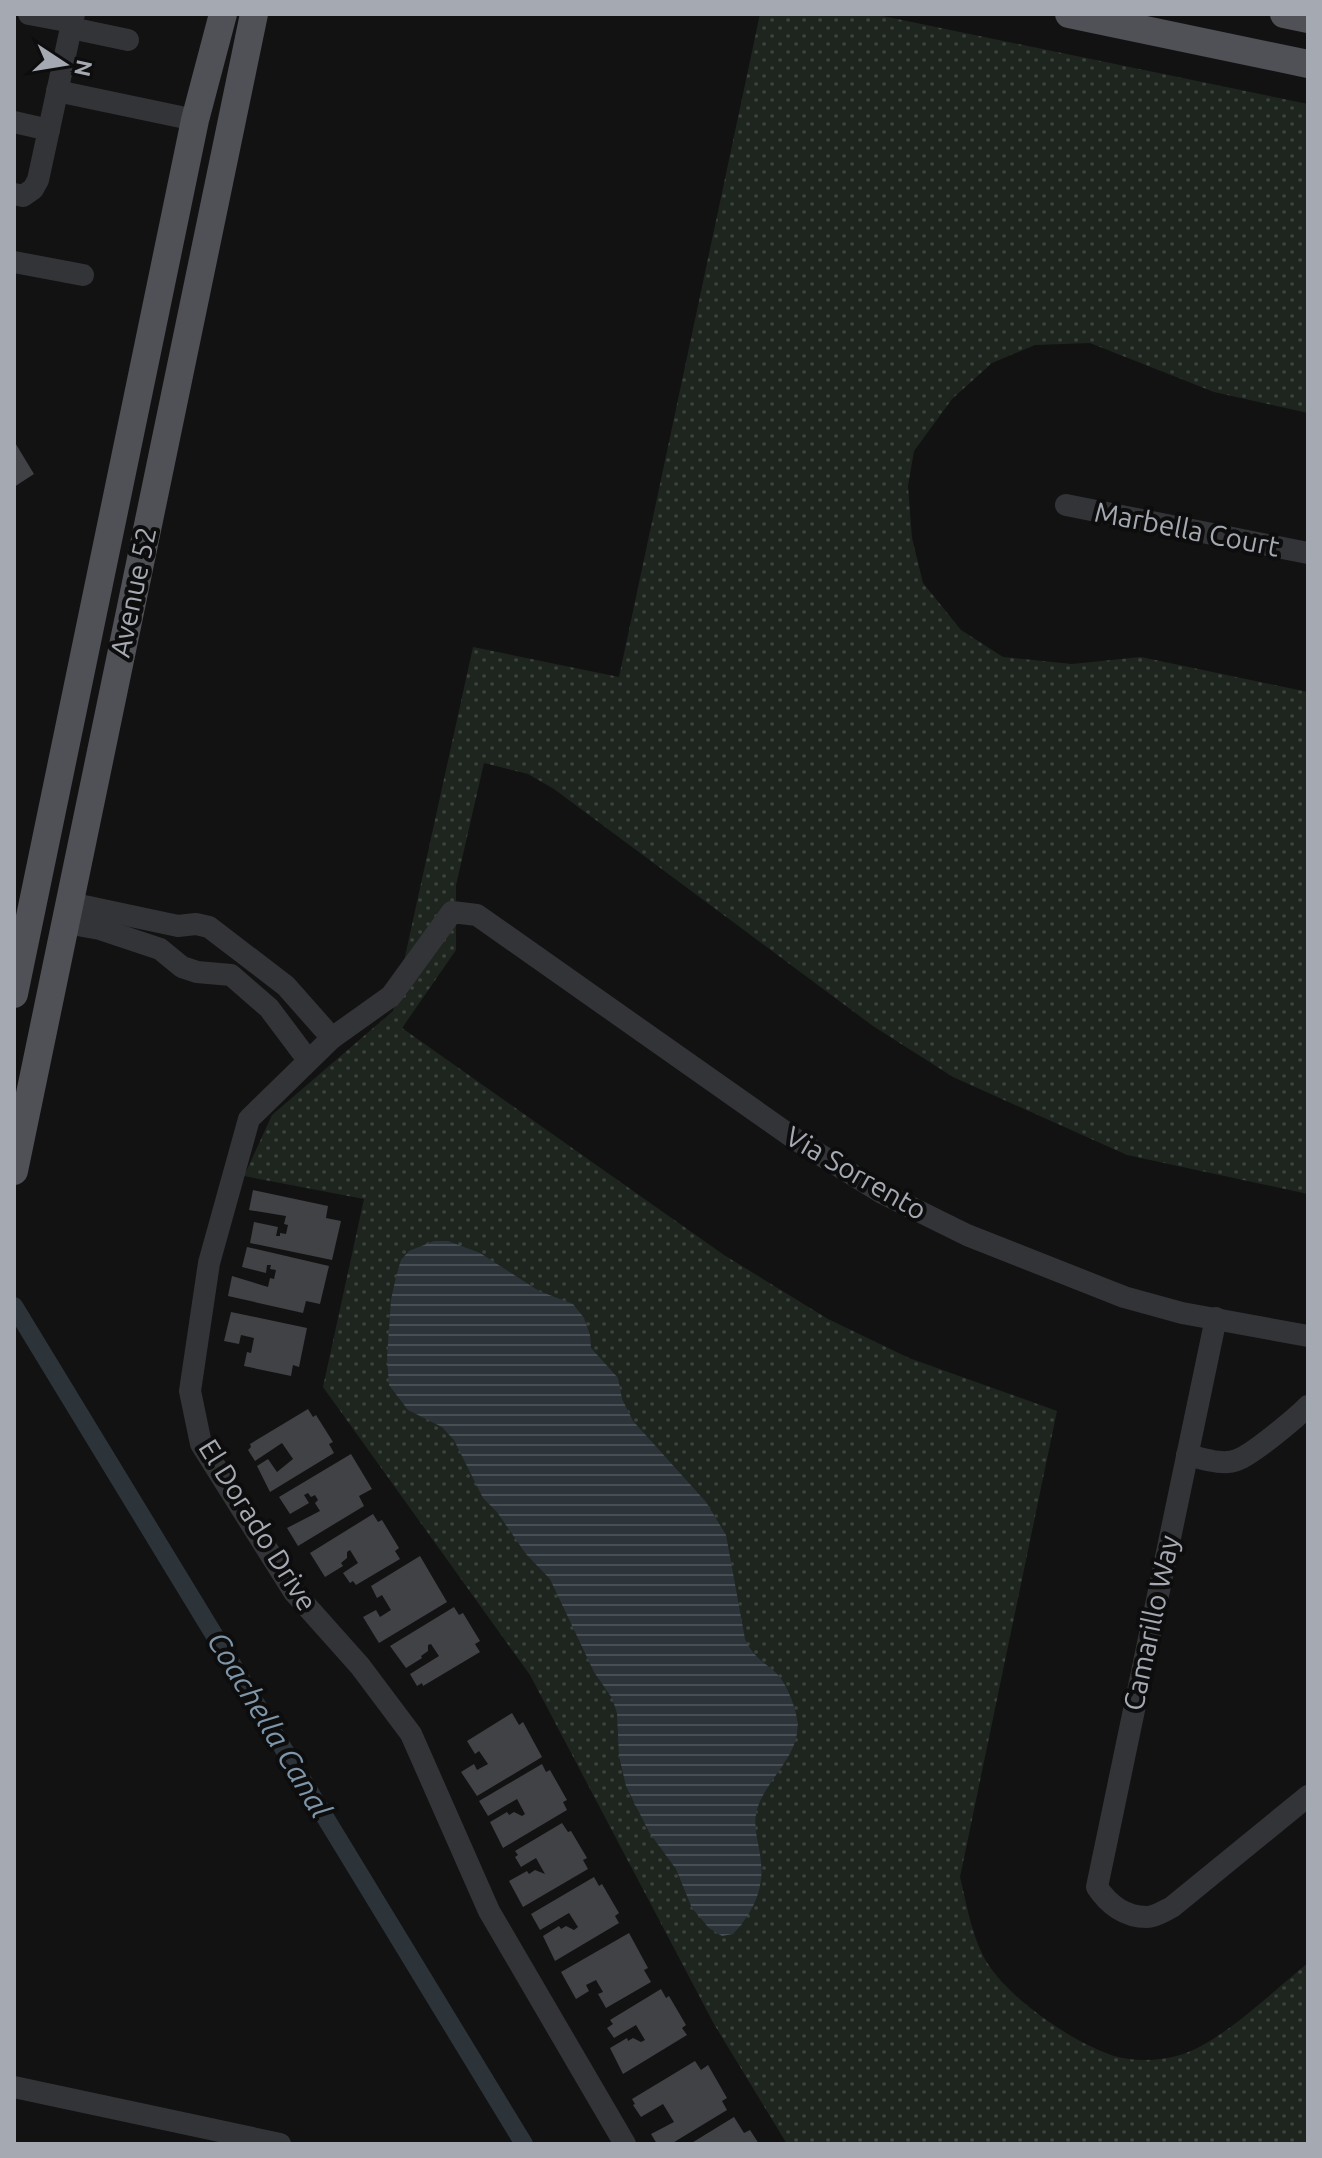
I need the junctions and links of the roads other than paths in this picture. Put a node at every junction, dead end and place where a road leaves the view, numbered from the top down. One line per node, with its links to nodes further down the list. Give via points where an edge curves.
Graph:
1 (29, 14): 9 (street)
2 (210, 14): 13 (main road)
3 (223, 14): 13 (main road, Avenue 52)
4 (254, 14): 15 (main road, Avenue 52)
5 (268, 14): 15 (main road)
6 (1069, 14): 11 (main road)
7 (1284, 14): 8 (main road)
8 (1308, 19)
9 (72, 22): 10 (street); 12 (street)
10 (128, 40)
11 (1308, 64)
12 (57, 91): 13 (street); 16 (street)
13 (195, 120): 20 (main road, Avenue 52)
14 (14, 122): 16 (street)
15 (230, 126): 22 (main road, Avenue 52)
16 (49, 130): 17 (street, via 38,180)
17 (24, 191)
18 (14, 262): 19 (street)
19 (83, 275)
20 (139, 394): 22 (main road, via 155,405 137,503); 24 (main road, Avenue 52)
21 (1066, 505): 23 (street, Marbella Court)
22 (142, 551): 26 (main road, Avenue 52)
23 (1308, 553)
24 (62, 763): 26 (main road, via 66,827 50,913); 28 (main road, Avenue 52)
25 (452, 912): 31 (street, El Dorado Drive, via 391,996); 35 (street, Via Sorrento, via 477,915 798,1141 882,1193 967,1235 1124,1297)
26 (68, 913): 27 (street, via 196,924 209,927); 29 (street, via 160,949 182,967); 33 (main road, Avenue 52)
27 (223, 940): 29 (street); 31 (street, via 286,986)
28 (24, 943): 30 (main road, Avenue 52); 33 (main road, via 41,953 42,962 26,1036)
29 (209, 972): 32 (street, via 231,975 269,1008)
30 (14, 994)
31 (332, 1038): 32 (street, El Dorado Drive)
32 (308, 1060): 42 (street, El Dorado Drive, via 249,1119 209,1263 190,1391 201,1444 294,1592 411,1734 489,1911)
33 (26, 1112): 34 (main road, Avenue 52)
34 (14, 1171)
35 (1216, 1318): 36 (street, Via Sorrento); 38 (street, Camarillo Way)
36 (1308, 1336)
37 (1308, 1406): 38 (street, via 1237,1460)
38 (1187, 1455): 39 (street, Camarillo Way, via 1097,1887 1107,1903 1149,1918 1172,1907)
39 (1308, 1796)
40 (14, 2087): 41 (street)
41 (280, 2144)
42 (625, 2144)

